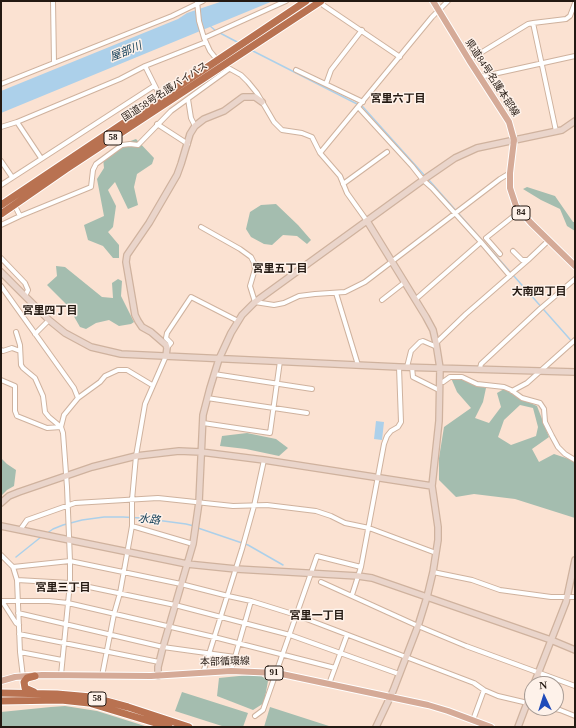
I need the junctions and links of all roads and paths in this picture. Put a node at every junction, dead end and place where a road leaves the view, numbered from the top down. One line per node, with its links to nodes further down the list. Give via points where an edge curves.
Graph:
1 (53, 1): 17 (street)
2 (204, 1): 8 (street)
3 (286, 1): 13 (street)
4 (306, 1): 19 (highway, 国道58号名護バイパス / 58)
5 (321, 1): 12 (street, via 323,5); 19 (highway, 国道58号名護バイパス / 58)
6 (433, 1): 10 (main road, 県道84号名護本部線 / 84)
7 (448, 1): 10 (street)
8 (197, 2): 13 (street); 17 (street, via 172,16)
9 (575, 3): 11 (street, via 566,20)
10 (439, 11): 14 (street); 16 (main road, 県道84号名護本部線 / 84)
11 (533, 23): 16 (street); 18 (street)
12 (362, 30): 14 (street); 24 (street, via 331,70)
13 (205, 40): 19 (street, via 210,51); 20 (street)
14 (400, 56): 29 (street)
15 (575, 56): 18 (street)
16 (469, 60): 22 (main road, 県道84号名護本部線 / 84)
17 (54, 63): 23 (street)
18 (542, 64): 22 (street); 36 (street)
19 (223, 65): 26 (highway, 国道58号名護バイパス / 58); 27 (street); 28 (street, via 248,82); 48 (highway, 国道58号名護バイパス / 58)
20 (145, 66): 25 (street); 32 (street)
21 (296, 70): 24 (street)
22 (480, 77): 37 (main road, 県道84号名護本部線 / 84, via 509,122)
23 (1, 84)
24 (326, 84): 29 (street)
25 (154, 86): 26 (street); 41 (street)
26 (161, 98): 49 (highway, 国道58号名護バイパス / 58)
27 (188, 98): 33 (street); 34 (street)
28 (262, 102): 34 (street, via 255,97 243,97 224,111 204,119); 40 (street, via 279,128 308,134)
29 (363, 102): 30 (street)
30 (358, 107): 40 (street); 45 (street)
31 (575, 121): 36 (street, via 568,127)
32 (17, 122): 35 (street); 41 (street)
33 (157, 124): 38 (street); 53 (street, via 138,145 122,145 96,164 91,187)
34 (195, 126): 38 (street)
35 (1, 127)
36 (556, 131): 37 (street)
37 (514, 140): 43 (main road, 県道84号名護本部線 / 84); 45 (street, via 477,146)
38 (188, 144): 82 (street, via 177,175 126,258 138,321)
39 (387, 152): 47 (street)
40 (320, 153): 47 (street, via 340,176)
41 (41, 158): 44 (street)
42 (1, 160): 44 (street)
43 (510, 173): 50 (main road, 県道84号名護本部線 / 84, via 511,192); 52 (street)
44 (12, 177): 46 (street)
45 (425, 178): 52 (street); 54 (street)
46 (1, 184)
47 (343, 184): 54 (street)
48 (14, 204): 51 (highway, 国道58号名護バイパス / 58); 53 (street)
49 (1, 205)
50 (520, 211): 57 (main road, 県道84号名護本部線 / 84); 60 (street, via 486,238)
51 (1, 214)
52 (455, 214): 58 (street); 63 (street)
53 (20, 216): 55 (street)
54 (367, 221): 63 (street); 75 (street)
55 (1, 226)
56 (201, 227): 75 (street, via 251,257 255,269 250,286)
57 (548, 240): 62 (street); 64 (main road, 県道84号名護本部線 / 84)
58 (481, 242): 66 (street); 73 (street)
59 (513, 251): 62 (street, via 522,260)
60 (500, 254)
61 (1, 258): 72 (street, via 25,282 28,290)
62 (528, 260): 66 (street)
63 (393, 261): 69 (street); 71 (street, via 365,282 345,292)
64 (575, 266)
65 (1, 272): 68 (street)
66 (512, 275): 81 (street, via 466,314)
67 (575, 279): 93 (street, via 481,364)
68 (9, 280): 70 (street); 72 (street)
69 (405, 282): 73 (street); 74 (street)
70 (1, 287): 79 (street)
71 (336, 293): 75 (street, via 299,296 274,305); 88 (street)
72 (25, 296): 76 (street)
73 (416, 299): 81 (street, via 433,330)
74 (382, 300)
75 (255, 302): 77 (street)
76 (49, 320): 79 (street); 85 (street, via 73,338 100,350 121,354)
77 (238, 321): 82 (street, via 191,297 167,333 166,338 171,343); 86 (street)
78 (16, 332): 84 (street)
79 (35, 334): 105 (street, via 74,388)
80 (574, 342): 94 (street)
81 (437, 345): 90 (street, via 420,342 411,351); 91 (street)
82 (167, 348): 85 (street)
83 (1, 350): 84 (street, via 12,348)
84 (20, 351): 110 (street, via 23,368 32,374 39,384 46,412)
85 (166, 356): 86 (street); 101 (street)
86 (219, 358): 87 (street); 96 (street)
87 (280, 361): 88 (street); 100 (street)
88 (358, 365): 89 (street)
89 (399, 367): 90 (street); 116 (street, via 401,422 386,436)
90 (409, 367): 91 (street); 103 (street, via 413,377)
91 (440, 368): 92 (street); 99 (street)
92 (468, 368): 93 (street); 98 (street)
93 (480, 368): 94 (street)
94 (541, 371): 95 (street); 104 (street)
95 (575, 372)
96 (214, 374): 100 (street); 106 (street)
97 (1, 380): 110 (street, via 15,386 17,416 47,428)
98 (469, 380): 99 (street, via 450,377); 104 (street)
99 (440, 382): 103 (street)
100 (278, 383): 102 (street); 107 (street)
101 (152, 386): 105 (street, via 127,370 118,370 105,376); 112 (street, via 145,404)
102 (312, 389)
103 (439, 390): 117 (street, via 439,421)
104 (512, 391): 114 (street, via 522,398 540,403 544,409 545,422 558,447)
105 (78, 398): 110 (street, via 64,415)
106 (207, 398): 107 (street); 109 (street)
107 (274, 408): 108 (street); 109 (street, via 270,433)
108 (307, 413)
109 (203, 423): 111 (street)
110 (61, 427): 115 (street)
111 (201, 452): 112 (street, via 166,452); 113 (street); 119 (street)
112 (136, 456): 115 (street); 118 (street)
113 (264, 460): 116 (street); 122 (street)
114 (575, 460)
115 (66, 475): 120 (street, via 19,492); 121 (street)
116 (378, 478): 117 (street); 125 (street)
117 (432, 486): 130 (street, via 438,527)
118 (132, 500): 119 (street, via 158,498); 121 (street, via 75,502); 124 (street)
119 (199, 502): 122 (street); 128 (street)
120 (1, 503)
121 (67, 506): 126 (street, via 27,520); 127 (street)
122 (254, 506): 125 (street, via 267,505 316,511 345,523); 137 (street)
123 (1, 526): 126 (street)
124 (132, 526): 128 (street); 129 (street)
125 (369, 528): 130 (street); 136 (street)
126 (20, 530): 127 (street)
127 (70, 540): 129 (street); 133 (street)
128 (193, 544): 134 (street)
129 (128, 551): 134 (street); 138 (street)
130 (436, 554): 139 (street)
131 (1, 555): 135 (street)
132 (575, 560): 150 (street)
133 (70, 561): 135 (street); 138 (street); 144 (street)
134 (187, 564): 137 (street); 145 (street)
135 (13, 567): 142 (street)
136 (361, 567): 140 (street, via 317,556); 141 (street)
137 (236, 569): 140 (street); 148 (street)
138 (124, 572): 145 (street); 146 (street)
139 (433, 572): 149 (street); 150 (street, via 472,580 500,590)
140 (311, 573): 141 (street); 158 (street)
141 (358, 576): 147 (street); 149 (street, via 372,578)
142 (17, 580): 144 (street); 152 (street)
143 (321, 582): 147 (street)
144 (70, 583): 146 (street); 154 (street)
145 (181, 584): 148 (street); 155 (street)
146 (120, 593): 155 (street); 157 (street)
147 (352, 595): 164 (street)
148 (228, 596): 153 (street); 159 (street)
149 (427, 597): 164 (street); 170 (street)
150 (568, 597): 151 (street); 170 (street)
151 (575, 597)
152 (18, 601): 154 (street, via 49,600); 156 (street); 162 (street, via 2,601)
153 (251, 601): 158 (street); 161 (street)
154 (68, 603): 157 (street); 160 (street)
155 (175, 605): 159 (street); 163 (street)
156 (18, 613): 160 (street); 162 (street)
157 (114, 614): 163 (street); 166 (street)
158 (296, 615): 167 (street); 168 (street)
159 (221, 618): 161 (street); 169 (street)
160 (66, 623): 166 (street); 171 (street)
161 (244, 623): 167 (street); 172 (street)
162 (19, 625): 165 (street)
163 (169, 626): 169 (street); 173 (street)
164 (418, 626): 181 (street); 188 (street)
165 (19, 634): 171 (street); 176 (street)
166 (110, 634): 173 (street); 175 (street)
167 (290, 635): 178 (street); 179 (street)
168 (347, 635): 178 (street); 181 (street)
169 (214, 637): 172 (street); 177 (street)
170 (551, 640): 174 (street); 188 (street)
171 (64, 643): 175 (street); 182 (street)
172 (239, 644): 179 (street); 180 (street)
173 (163, 647): 177 (street); 183 (street)
174 (575, 650)
175 (107, 651): 183 (street); 192 (street)
176 (20, 652): 182 (street); 195 (street)
177 (209, 653): 180 (street); 186 (street)
178 (341, 653): 184 (street); 189 (street)
179 (283, 655): 184 (street); 187 (street)
180 (235, 657): 185 (street)
181 (406, 657): 189 (street); 199 (street, via 474,683)
182 (62, 660): 190 (street)
183 (159, 662): 193 (street)
184 (335, 668): 197 (street)
185 (231, 671): 186 (main road, 本部循環線 / 91); 187 (main road, 本部循環線 / 91)
186 (203, 672): 193 (main road, 本部循環線 / 91)
187 (277, 673): 197 (main road, 本部循環線 / 91); 208 (street, via 263,710)
188 (538, 673): 194 (street); 198 (street)
189 (399, 674): 202 (street)
190 (61, 675): 191 (main road, 本部循環線 / 91); 192 (main road, 本部循環線 / 91)
191 (35, 676): 195 (main road, 本部循環線 / 91); 201 (highway, via 25,679 24,686 27,690)
192 (102, 676): 193 (main road, 本部循環線 / 91)
193 (158, 676)
194 (537, 676)
195 (23, 677): 196 (main road, 本部循環線 / 91)
196 (1, 681)
197 (329, 684): 202 (main road, 本部循環線 / 91)
198 (575, 686)
199 (484, 690): 205 (street); 211 (street)
200 (1, 693): 201 (highway, 58)
201 (41, 693): 213 (highway, 58, via 102,700)
202 (390, 697): 211 (main road, 本部循環線 / 91, via 428,705); 214 (street)
203 (1, 701): 204 (highway, 58)
204 (18, 701): 206 (highway); 212 (highway, 58, via 62,700 89,703)
205 (524, 702)
206 (1, 706)
207 (564, 712): 210 (street)
208 (255, 716)
209 (524, 716): 216 (street)
210 (575, 716)
211 (473, 720): 215 (main road, 本部循環線 / 91)
212 (169, 727)
213 (189, 727)
214 (376, 727)
215 (491, 727)
216 (518, 727)

